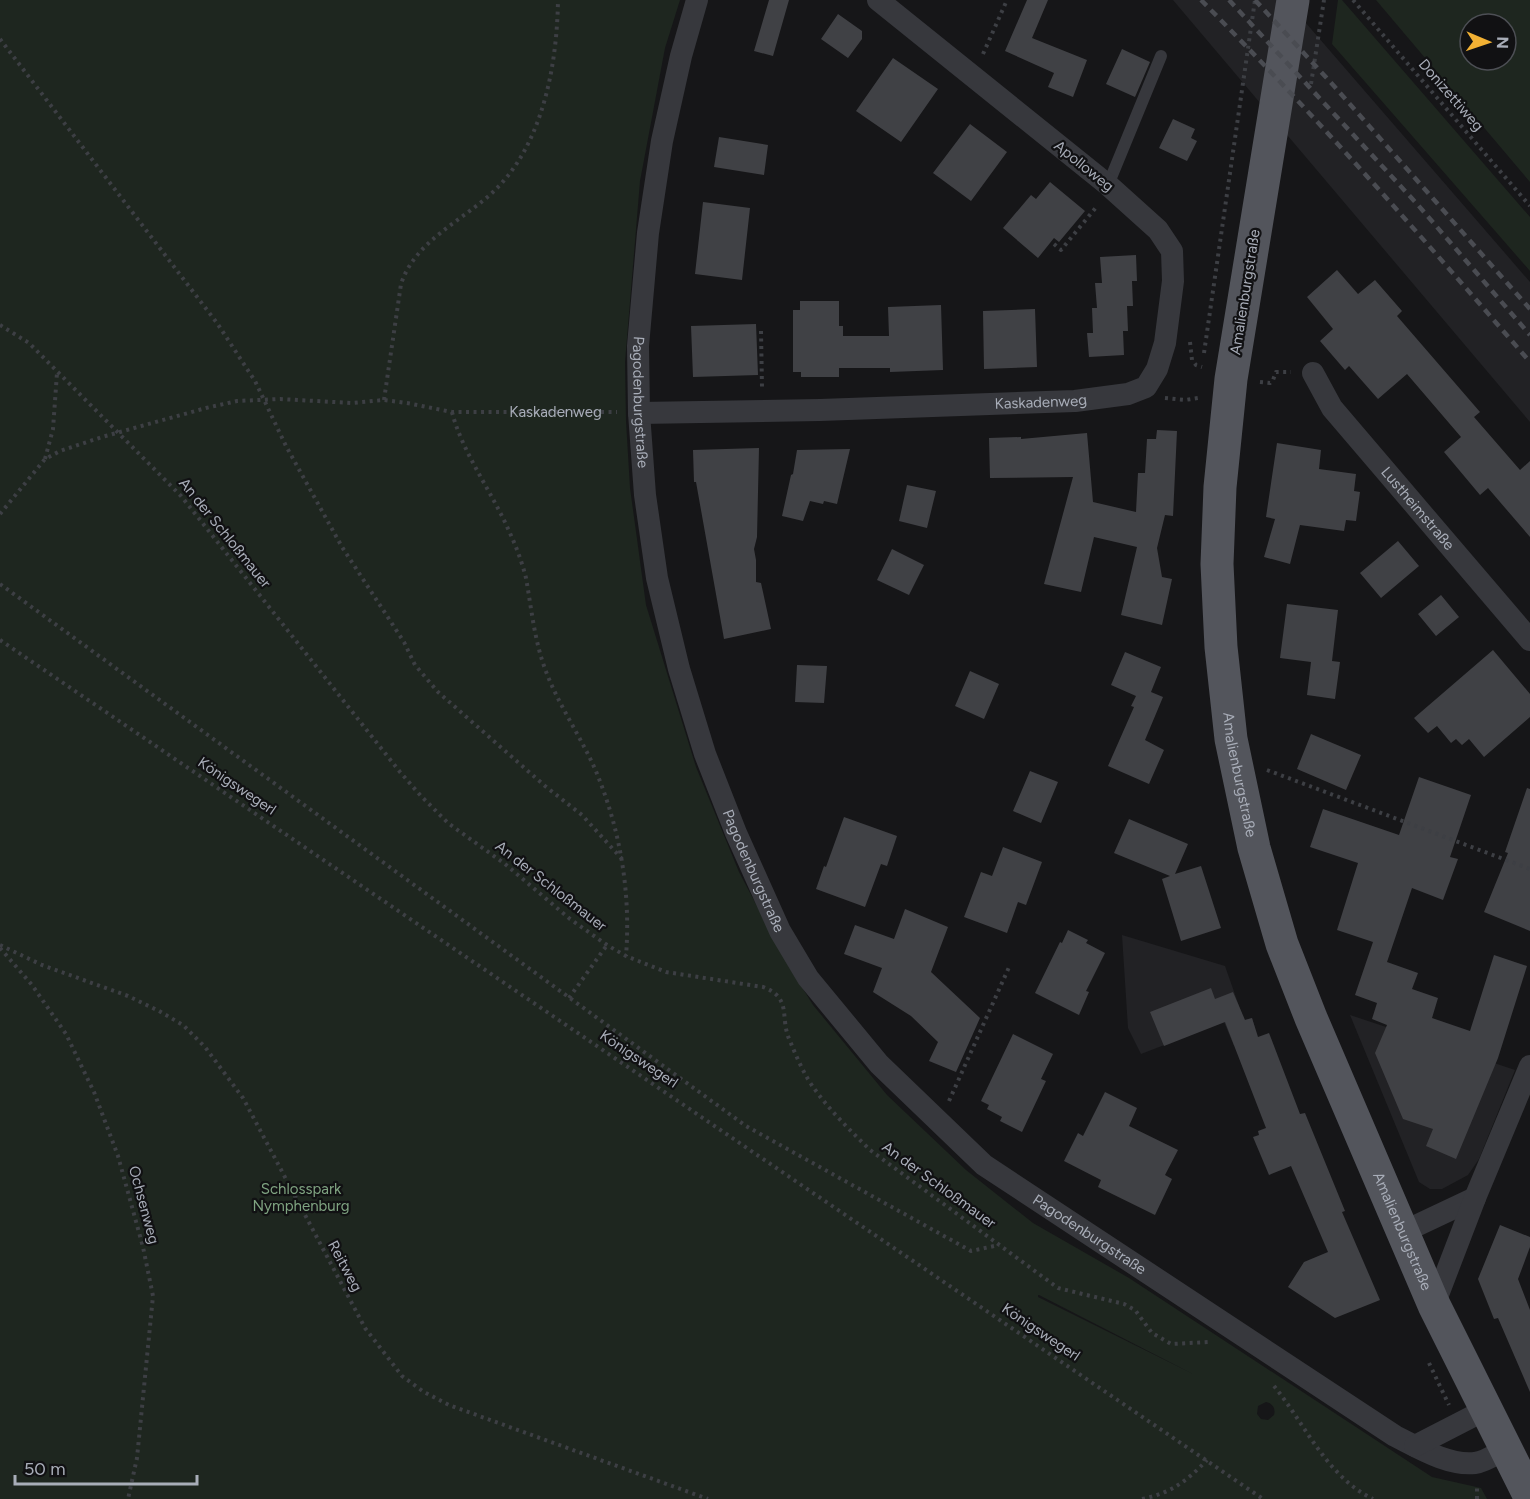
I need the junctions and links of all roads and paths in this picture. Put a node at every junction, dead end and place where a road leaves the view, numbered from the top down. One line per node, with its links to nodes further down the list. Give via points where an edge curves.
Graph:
1 (558, 0): 25 (path, via 556,42 542,107 515,166 492,193 431,240 406,268)
2 (697, 0): 29 (street, Pagodenburgstraße, via 662,141 648,233 638,346)
3 (878, 0): 11 (street, Apolloweg)
4 (1007, 0): 11 (path)
5 (1255, 0): 22 (path)
6 (1293, 0): 49 (main road, Amalienburgstraße, via 1224,436 1217,564 1221,647 1231,739 1254,848 1282,944)
7 (1324, 0): 12 (path)
8 (1353, 0): 14 (path, Donizettiweg)
9 (0, 39): 24 (path, via 216,323)
10 (1161, 56): 13 (lane)
11 (973, 76): 13 (street, Apolloweg)
12 (1309, 91)
13 (1110, 186): 15 (path, via 1061,250); 23 (street, Apolloweg, via 1158,230 1172,251 1173,281 1165,343)
14 (1530, 206)
15 (1054, 244)
16 (0, 325): 19 (path, An der Schloßmauer, via 29,343)
17 (761, 331): 27 (path)
18 (1261, 371): 20 (path, via 1260,382 1270,383)
19 (57, 372): 30 (path, An der Schloßmauer); 31 (path, via 54,429)
20 (1276, 372)
21 (1313, 373): 35 (street, Lustheimstraße, via 1332,408)
22 (1201, 377)
23 (1146, 387): 26 (path, via 1167,399 1198,396); 27 (street, Kaskadenweg, via 1128,394 1075,401)
24 (264, 400): 25 (path, Kaskadenweg); 30 (path, Kaskadenweg, via 206,408); 39 (path, via 342,547 415,665 438,692 582,815)
25 (384, 400): 28 (path, Kaskadenweg)
26 (1197, 409)
27 (762, 411): 29 (street, Kaskadenweg)
28 (452, 412): 29 (path, Kaskadenweg); 39 (path, via 456,428 498,504 516,547 543,662 595,770)
29 (639, 413): 47 (street, Pagodenburgstraße, via 657,578 705,754 736,833 780,931 808,978 879,1064)
30 (118, 433): 31 (path, Kaskadenweg); 41 (path, An der Schloßmauer, via 181,496 421,796 448,823)
31 (45, 459): 32 (path, Kaskadenweg)
32 (0, 514)
33 (0, 584): 45 (path)
34 (0, 640): 58 (path, Königswegerl)
35 (1530, 640)
36 (1265, 759): 37 (path)
37 (1267, 770): 38 (path); 40 (path)
38 (1269, 780)
39 (622, 859): 43 (path, via 627,901)
40 (1530, 869)
41 (607, 945): 43 (path, An der Schloßmauer); 45 (path)
42 (0, 946): 61 (path, Ochsenweg, via 66,1034 94,1092 118,1156 144,1248 153,1296 137,1458); 62 (path, Reitweg, via 159,1011 183,1025 205,1047 243,1098 364,1328 402,1376 449,1405)
43 (626, 956): 50 (path, An der Schloßmauer, via 666,972 775,991 782,1002 788,1037 800,1063 815,1090 846,1126 870,1150)
44 (1010, 965): 47 (path)
45 (569, 998): 50 (path, via 746,1126 972,1251)
46 (1530, 1066): 48 (street)
47 (940, 1123): 56 (street, Pagodenburgstraße, via 984,1165)
48 (1475, 1198): 49 (street); 51 (street)
49 (1403, 1232): 51 (main road, Amalienburgstraße)
50 (999, 1245): 52 (path, An der Schloßmauer, via 1058,1288 1135,1310 1163,1341)
51 (1434, 1305): 55 (main road, Amalienburgstraße)
52 (1218, 1345)
53 (1428, 1362): 55 (path)
54 (1271, 1382): 64 (path, via 1340,1476)
55 (1472, 1417): 56 (street); 57 (main road, Amalienburgstraße)
56 (1415, 1446): 57 (street, Pagodenburgstraße, via 1443,1458 1476,1463)
57 (1505, 1449): 59 (main road, Amalienburgstraße)
58 (1208, 1460): 60 (path, via 1162,1495); 63 (path, Königswegerl)
59 (1530, 1497)
60 (1140, 1498)
61 (128, 1499)
62 (708, 1499)
63 (1263, 1499)
64 (1373, 1499)

